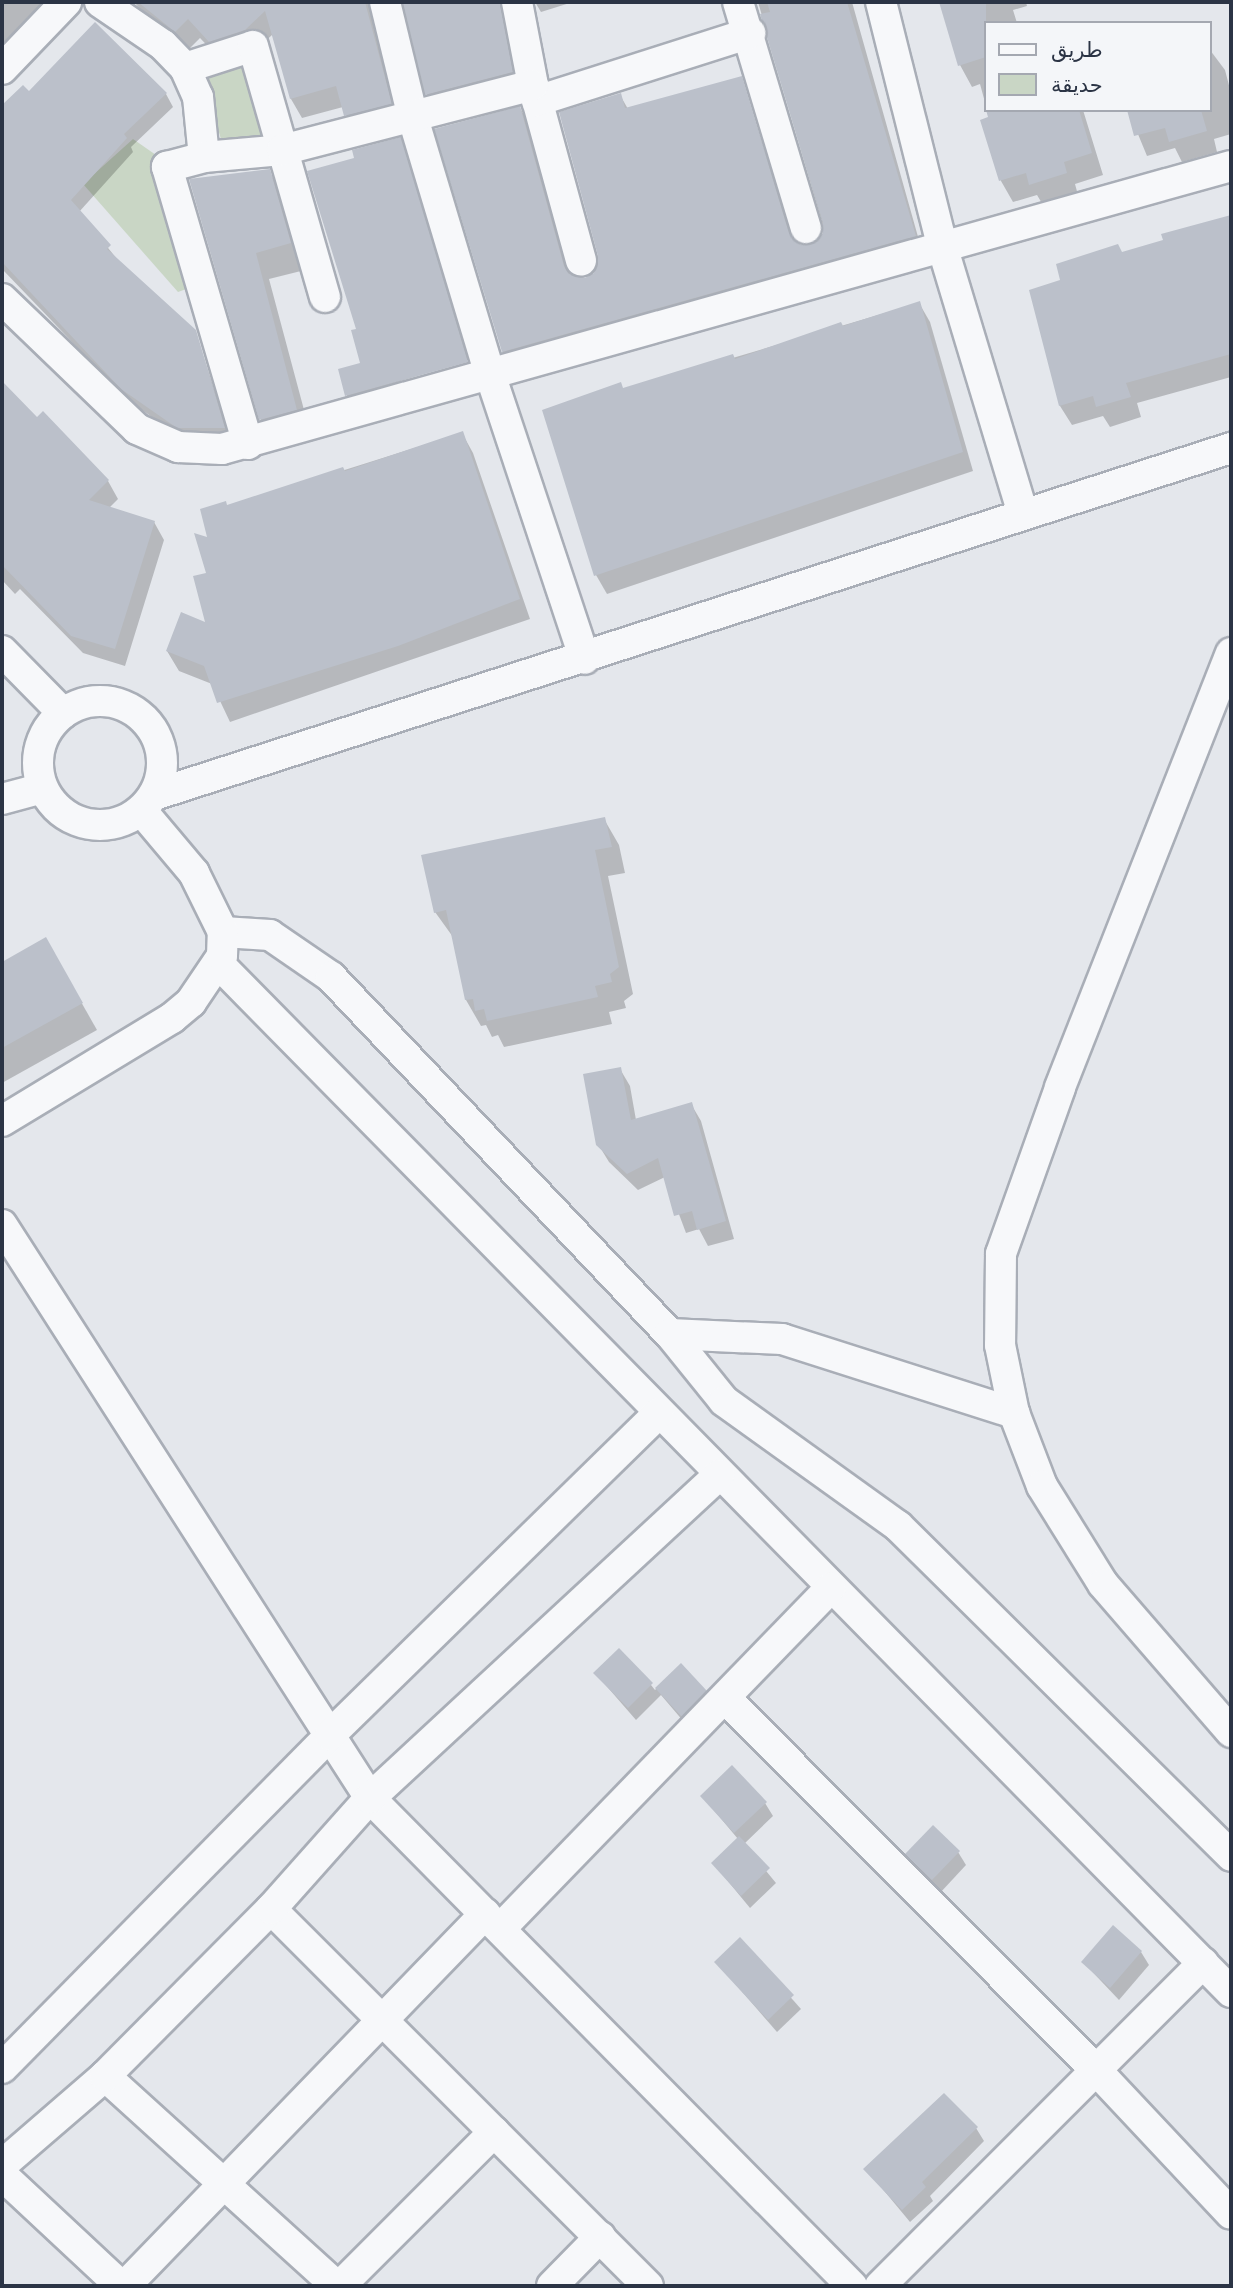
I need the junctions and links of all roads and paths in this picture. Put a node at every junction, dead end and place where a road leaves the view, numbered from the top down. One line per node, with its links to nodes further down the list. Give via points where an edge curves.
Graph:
1 (66, 2): 9 (street)
2 (100, 2): 8 (street, via 163,45)
3 (385, 2): 11 (street)
4 (517, 2): 10 (street)
5 (738, 2): 7 (street)
6 (881, 2): 16 (street)
7 (750, 33): 10 (street); 15 (street)
8 (186, 68): 12 (street, via 253,46); 13 (street, via 198,97)
9 (2, 69)
10 (535, 94): 11 (street); 17 (street)
11 (414, 118): 12 (street); 20 (street)
12 (282, 150): 13 (street); 18 (street, via 287,152)
13 (204, 157): 21 (street, via 168,166 166,173 203,283)
14 (1231, 166): 16 (street)
15 (806, 228)
16 (943, 249): 20 (street); 23 (street)
17 (581, 261)
18 (325, 297)
19 (2, 299): 21 (street, via 124,418 150,437 192,449)
20 (490, 374): 21 (street); 26 (street)
21 (248, 444)
22 (1231, 448): 23 (street)
23 (1023, 514): 26 (street)
24 (2, 651): 27 (street)
25 (1231, 653): 37 (street, via 1060,1088 1001,1254 1000,1345)
26 (585, 659): 30 (street)
27 (63, 713): 28 (street, via 43,740 39,772); 30 (street, via 94,701 127,708 141,717 152,730 162,762)
28 (43, 788): 29 (street); 30 (street, via 64,814 79,822 112,824)
29 (2, 799)
30 (147, 802): 31 (street, via 194,873)
31 (223, 932): 32 (street); 35 (street, via 270,935 331,977)
32 (218, 963): 33 (street, via 191,1002 172,1018); 36 (street)
33 (2, 1121)
34 (2, 1225): 42 (street)
35 (670, 1334): 37 (street, via 782,1339); 44 (street, via 724,1401 898,1526)
36 (659, 1413): 38 (street); 42 (street)
37 (1014, 1413): 41 (street, via 1042,1486 1103,1584)
38 (719, 1475): 39 (street); 43 (street)
39 (831, 1588): 40 (street); 47 (street)
40 (725, 1698): 46 (street); 51 (street)
41 (1231, 1732)
42 (330, 1735): 43 (street); 50 (street)
43 (370, 1798): 45 (street); 46 (street)
44 (1231, 1856)
45 (271, 1909): 49 (street); 52 (street)
46 (492, 1922): 49 (street); 63 (street)
47 (1203, 1963): 48 (street); 51 (street)
48 (1231, 1992)
49 (384, 2021): 53 (street); 56 (street)
50 (2, 2068)
51 (1096, 2070): 57 (street); 64 (street)
52 (104, 2076): 54 (street); 56 (street)
53 (494, 2132): 58 (street); 60 (street)
54 (2, 2165)
55 (2, 2175): 59 (street)
56 (222, 2182): 59 (street); 60 (street)
57 (1231, 2214)
58 (600, 2238): 61 (street); 62 (street)
59 (123, 2286)
60 (338, 2286)
61 (552, 2286)
62 (648, 2286)
63 (852, 2286)
64 (880, 2286)

